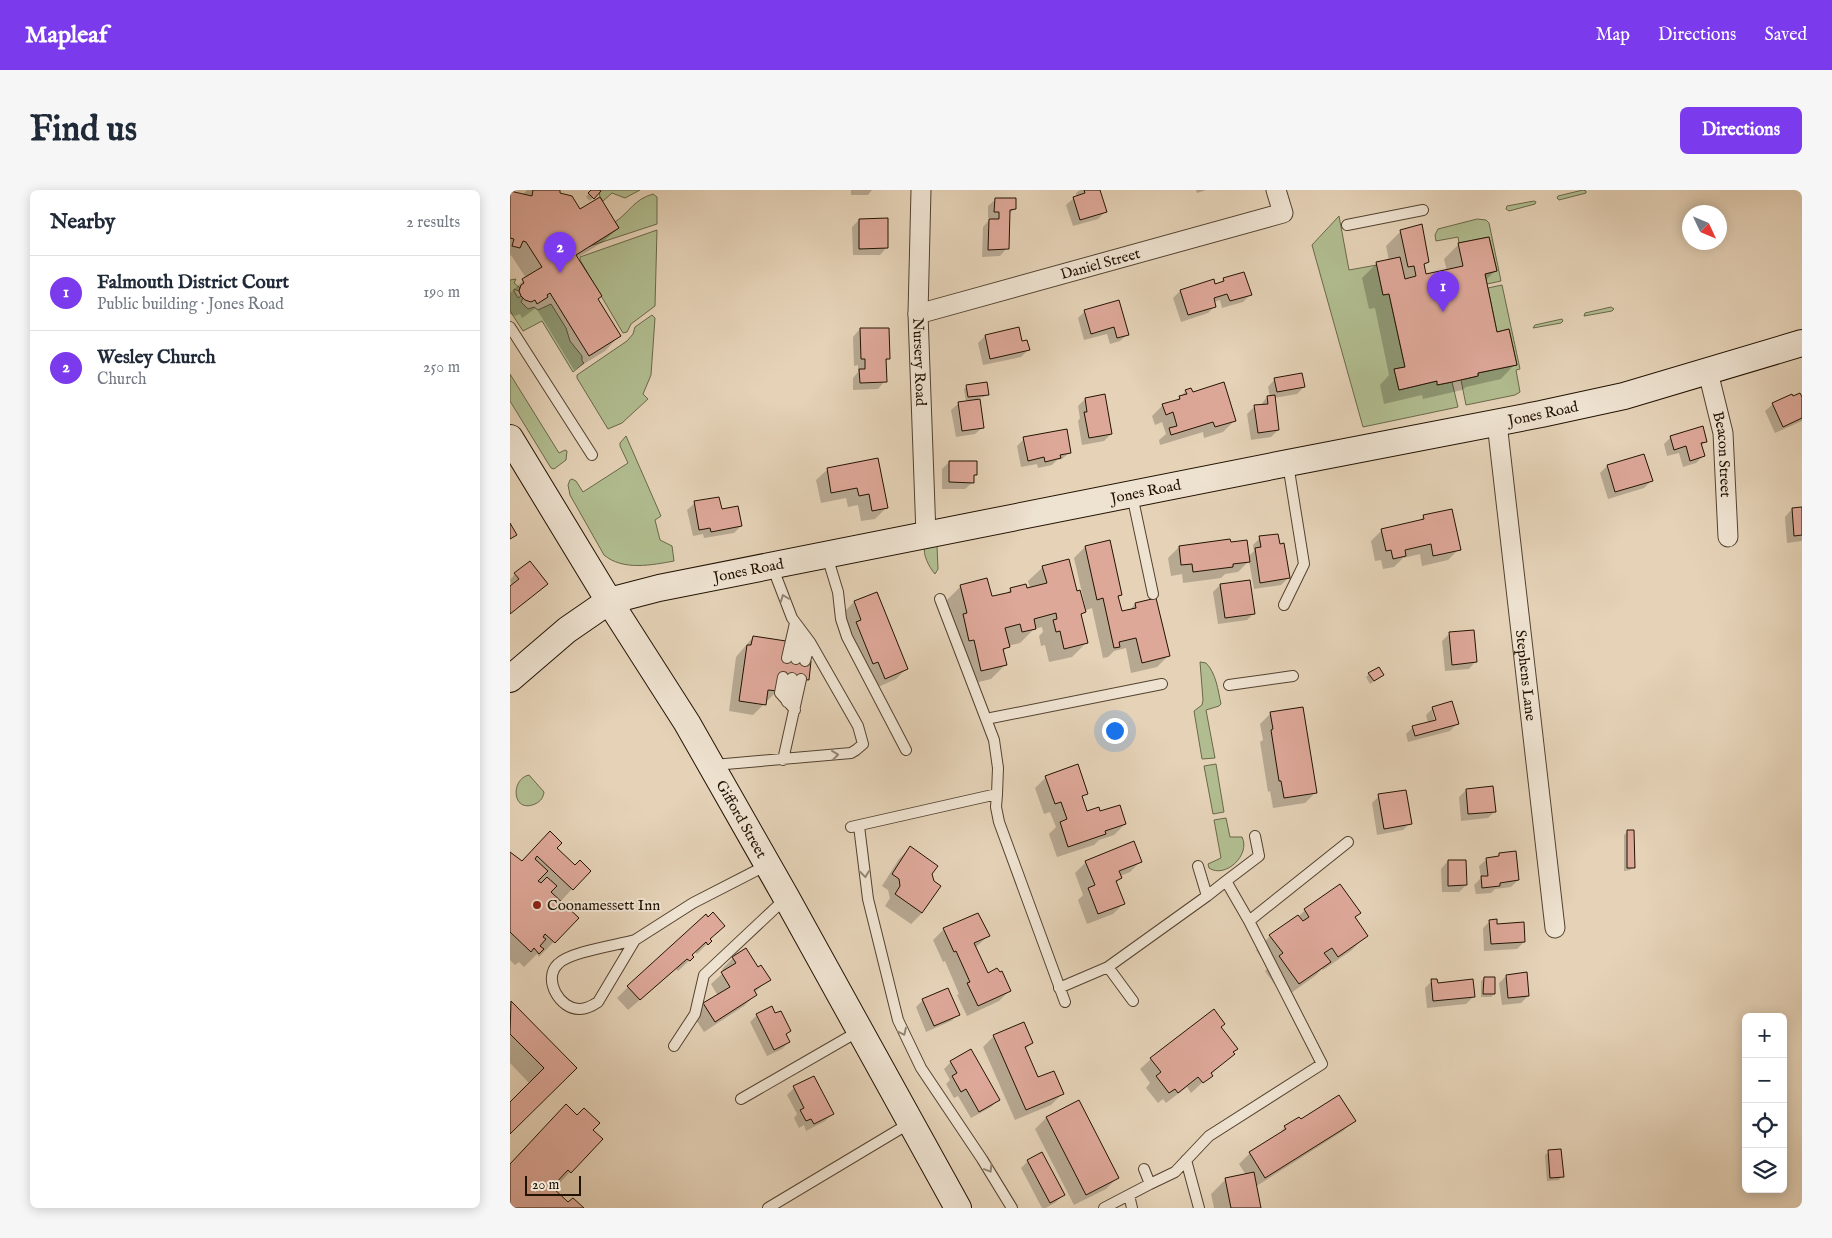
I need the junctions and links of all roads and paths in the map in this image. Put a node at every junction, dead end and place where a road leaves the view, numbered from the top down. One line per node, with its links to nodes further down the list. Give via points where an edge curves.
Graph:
1 (921, 190): 5 (street, Nursery Road)
2 (1276, 190): 5 (street, Daniel Street, via 1282,213)
3 (1423, 210): 4 (lane)
4 (1346, 225)
5 (918, 314): 14 (street, Nursery Road)
6 (510, 327): 11 (lane)
7 (1802, 343): 8 (main road, Jones Road)
8 (1708, 372): 9 (main road, Jones Road, via 1624,396); 15 (street, Beacon Street, via 1723,433)
9 (1497, 423): 12 (main road, Jones Road); 44 (street, Stephens Lane)
10 (510, 438): 20 (main road, Gifford Street)
11 (592, 455)
12 (1288, 463): 13 (main road, Jones Road); 21 (lane, via 1304,564)
13 (1132, 494): 14 (main road, Jones Road); 18 (lane)
14 (926, 535): 16 (main road, Jones Road)
15 (1728, 537)
16 (826, 554): 17 (main road, Jones Road); 32 (lane, via 847,637)
17 (772, 566): 20 (main road, Jones Road); 22 (lane, one-way to 17)
18 (1153, 594)
19 (940, 599): 31 (lane)
20 (609, 601): 27 (main road, Jones Road, via 567,630); 34 (main road, Gifford Street)
21 (1284, 605)
22 (794, 623): 23 (lane); 25 (lane)
23 (802, 632): 24 (lane); 25 (lane)
24 (810, 642): 25 (lane); 33 (lane, one-way to 24, via 851,753 862,744 858,726)
25 (796, 659)
26 (1293, 676): 29 (lane)
27 (510, 679)
28 (1162, 684): 31 (lane)
29 (1229, 685)
30 (795, 710): 30 (lane, via 780,693 792,678); 33 (lane)
31 (986, 719): 35 (lane, via 996,749)
32 (906, 750)
33 (785, 760): 34 (lane)
34 (710, 765): 38 (main road, Gifford Street)
35 (996, 794): 47 (lane, via 999,822); 60 (lane, one-way to 60, via 855,826 868,899 898,1020 920,1068)
36 (1255, 836): 40 (lane, via 1259,856)
37 (1348, 842): 43 (lane)
38 (768, 865): 42 (main road, Gifford Street); 45 (lane, via 693,903)
39 (1198, 866): 41 (lane)
40 (1226, 881): 41 (lane); 43 (lane)
41 (1207, 896): 46 (lane)
42 (786, 897): 50 (main road, Gifford Street); 51 (lane, via 704,975 695,1014)
43 (1249, 921): 54 (lane, via 1322,1064 1208,1136)
44 (1555, 928)
45 (635, 940): 45 (lane, via 598,1002 578,1010 556,993 552,975 564,960)
46 (1108, 967): 47 (lane); 48 (lane)
47 (1060, 988): 49 (lane)
48 (1133, 1001)
49 (1065, 1002)
50 (860, 1030): 52 (lane); 53 (main road, Gifford Street)
51 (674, 1046)
52 (741, 1099)
53 (911, 1123): 58 (lane); 59 (main road, Gifford Street)
54 (1186, 1160): 56 (lane, via 1175,1172); 63 (lane)
55 (1144, 1169): 56 (lane)
56 (1150, 1184): 57 (lane)
57 (1129, 1195): 61 (lane); 62 (lane)
58 (768, 1208)
59 (958, 1208)
60 (1012, 1208)
61 (1104, 1208)
62 (1132, 1208)
63 (1200, 1208)

